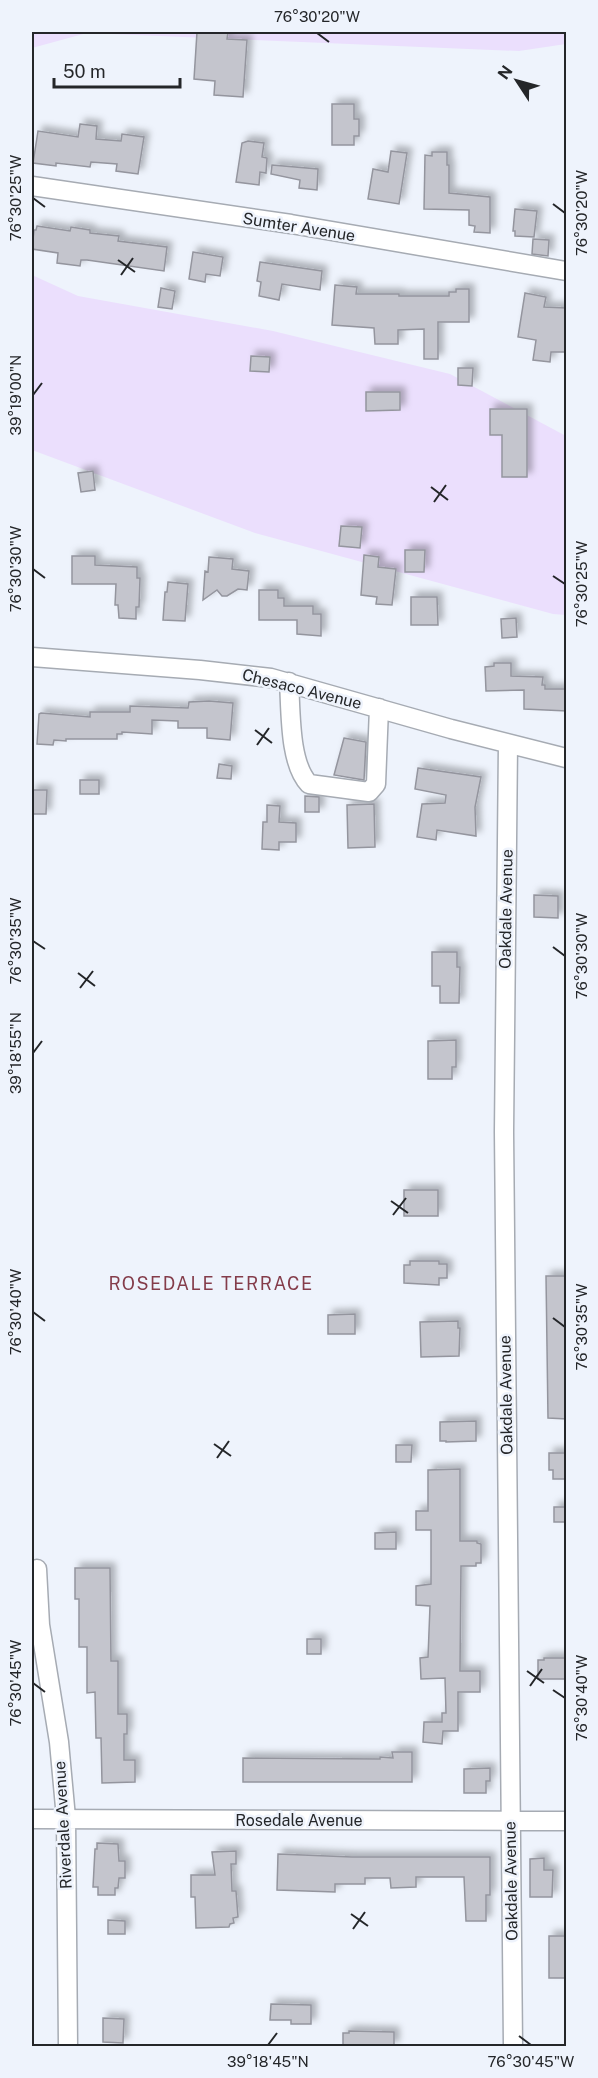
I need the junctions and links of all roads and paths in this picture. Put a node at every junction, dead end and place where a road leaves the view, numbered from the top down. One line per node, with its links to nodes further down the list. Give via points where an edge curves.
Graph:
1 (32, 186): 2 (street, Sumter Avenue)
2 (567, 271)
3 (32, 657): 4 (street, Chesaco Avenue, via 239,673)
4 (289, 682): 5 (street, Chesaco Avenue); 5 (street, via 296,764 309,784 369,792 376,784)
5 (379, 708): 6 (street, Chesaco Avenue)
6 (508, 744): 7 (street, Chesaco Avenue); 11 (street, Oakdale Avenue, via 504,1144)
7 (567, 758)
8 (37, 1569): 9 (street, Riverdale Avenue, via 41,1637 59,1742)
9 (66, 1818): 10 (street, Rosedale Avenue); 11 (street, Rosedale Avenue); 13 (street, Riverdale Avenue)
10 (32, 1819)
11 (510, 1821): 12 (street, Rosedale Avenue); 14 (street, Oakdale Avenue)
12 (567, 1821)
13 (68, 2046)
14 (513, 2046)

